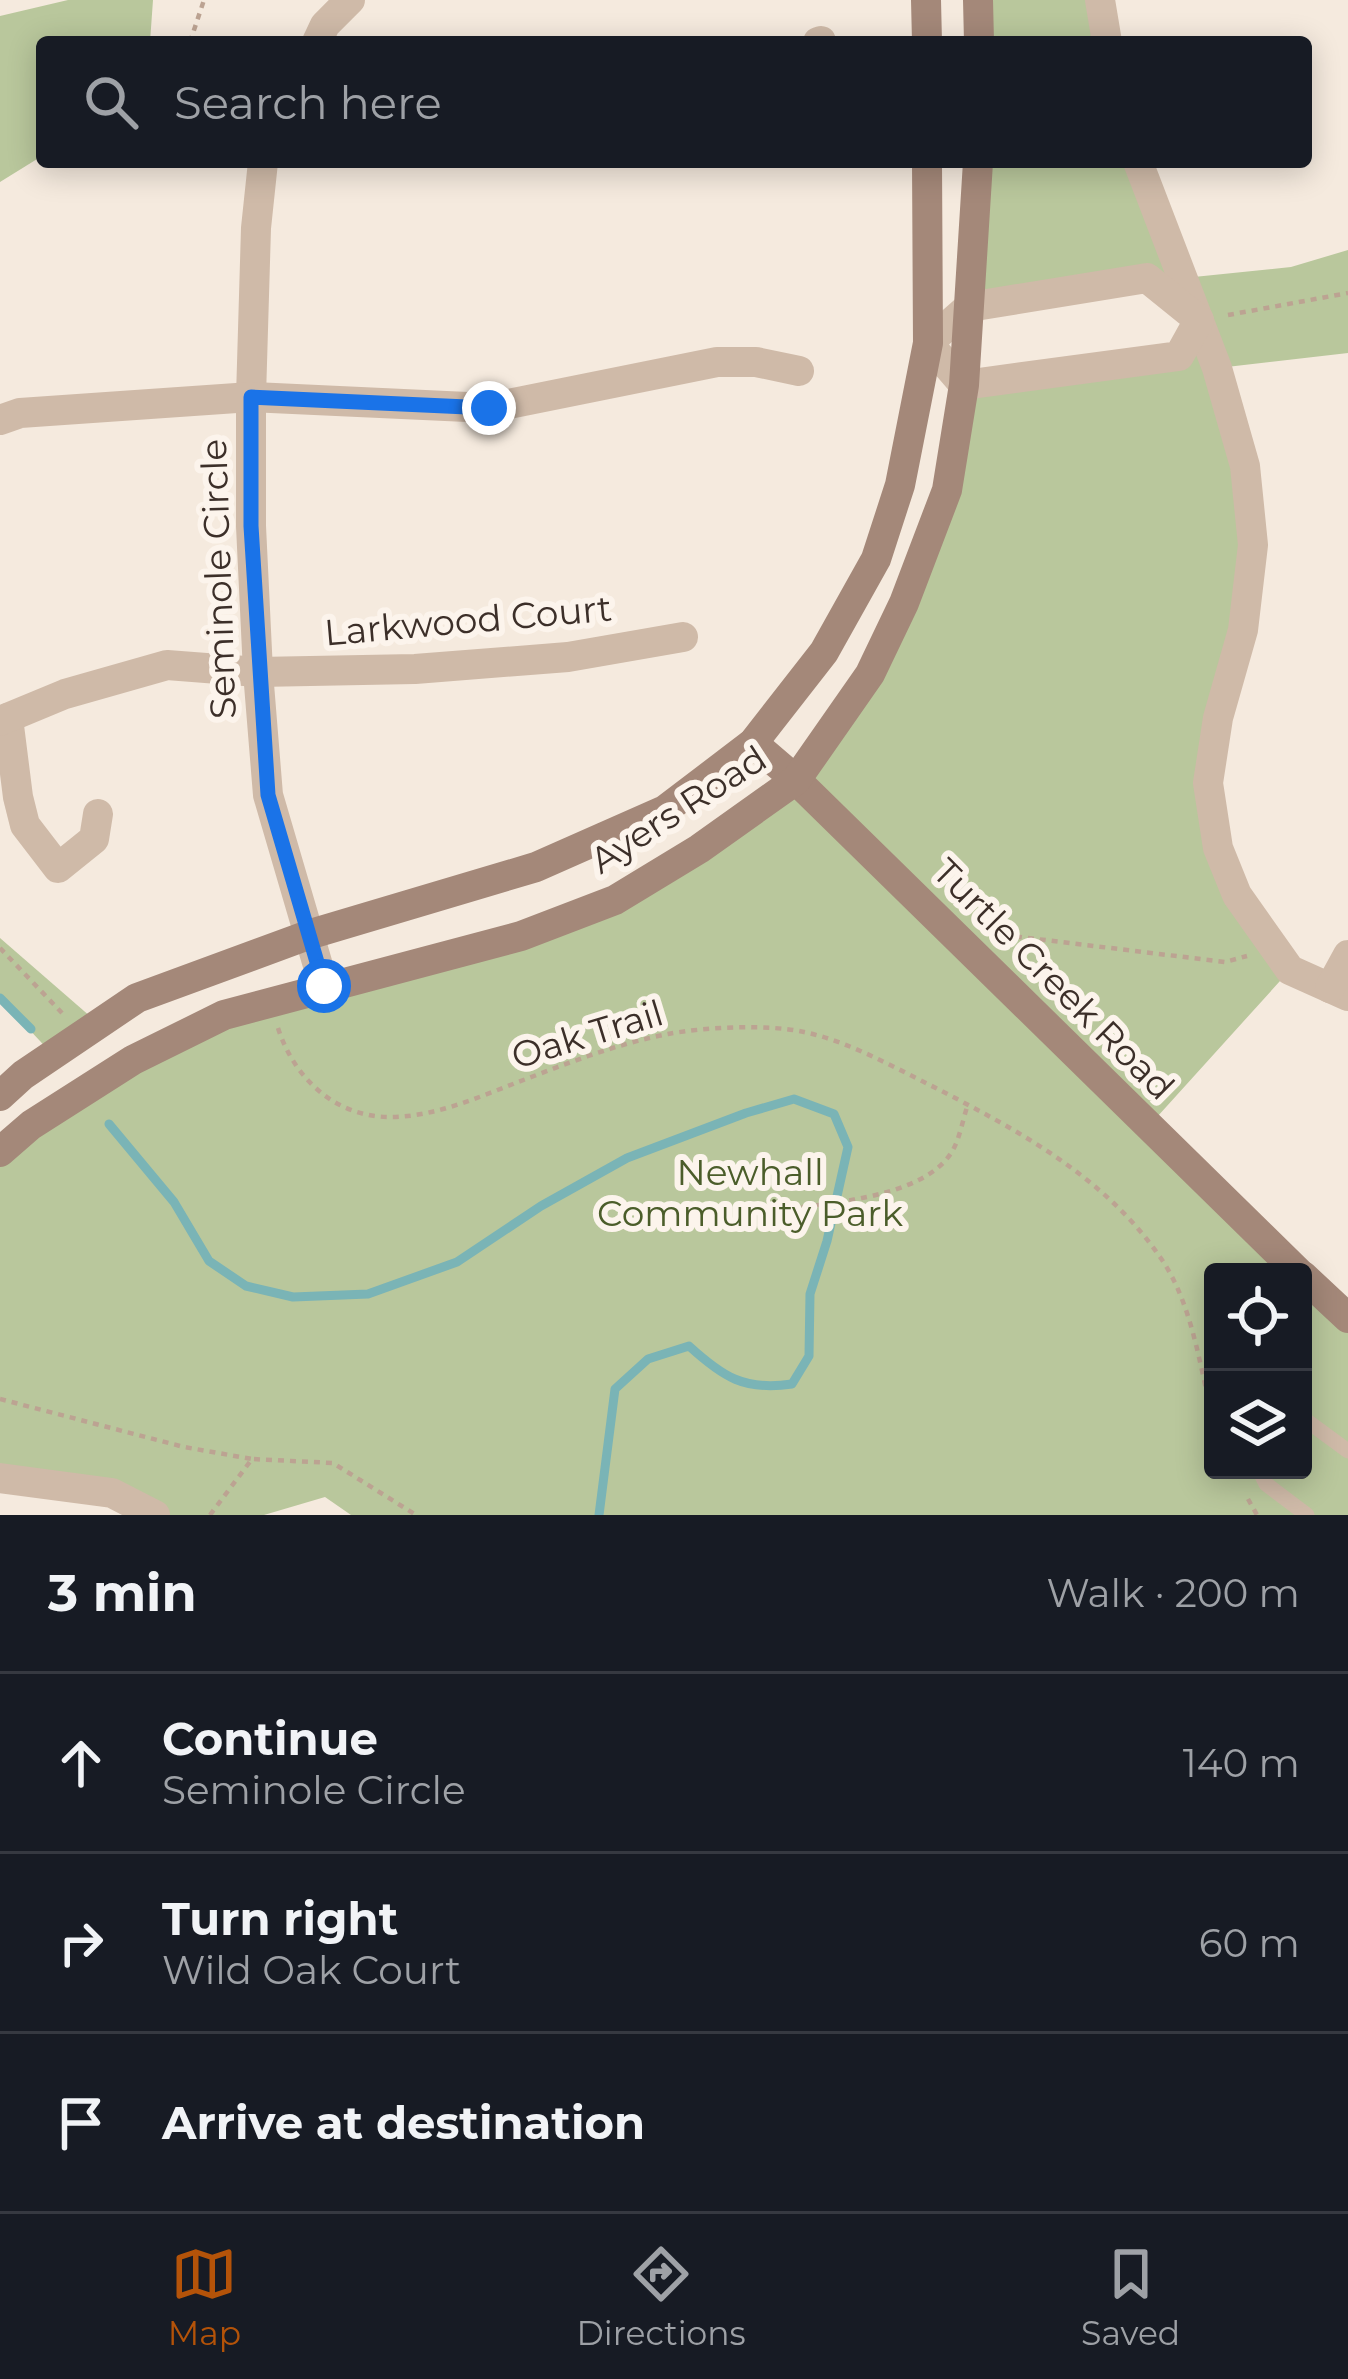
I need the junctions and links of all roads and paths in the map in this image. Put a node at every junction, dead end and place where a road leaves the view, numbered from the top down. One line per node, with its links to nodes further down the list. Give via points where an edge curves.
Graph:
1 (204, 0): 6 (path)
2 (350, 0): 7 (street)
3 (926, 0): 8 (street)
4 (978, 0): 9 (street)
5 (1100, 0): 10 (street)
6 (192, 36)
7 (320, 36)
8 (927, 36)
9 (979, 36)
10 (1106, 36)
11 (262, 168): 21 (street, Seminole Circle)
12 (927, 168): 18 (street, Ayers Road)
13 (978, 168): 16 (street, Ayers Road)
14 (1140, 168): 17 (street)
15 (1348, 293): 17 (path)
16 (969, 307): 17 (street, via 1147,278); 18 (street); 20 (street, Ayers Road)
17 (1199, 320): 20 (street, via 1179,356); 35 (street, via 1245,466 1253,545 1208,784 1218,848 1237,895 1290,970)
18 (928, 343): 20 (street); 26 (street, Ayers Road, via 876,560 824,652)
19 (799, 371): 21 (street, via 717,362 489,408)
20 (964, 385): 27 (street, Ayers Road, via 947,490 904,603 870,674)
21 (251, 397): 22 (street); 24 (street, Seminole Circle)
22 (0, 420)
23 (682, 637): 24 (street, Larkwood Court, via 568,657)
24 (258, 673): 25 (street, Larkwood Court, via 167,665); 29 (street, Seminole Circle, via 268,795)
25 (4, 720): 28 (street, via 26,825 58,868 94,839)
26 (753, 743): 27 (street, Turtle Creek Road); 29 (street, Ayers Road, via 665,811 536,867)
27 (796, 780): 34 (street, Ayers Road, via 615,900 521,936); 42 (street, Turtle Creek Road)
28 (98, 814)
29 (311, 934): 34 (street, Seminole Circle); 37 (street, Ayers Road, via 137,998)
30 (1004, 935): 33 (path, via 1225,962)
31 (0, 948): 37 (path)
32 (1348, 955): 35 (street)
33 (1246, 956)
34 (324, 986): 36 (street, Ayers Road)
35 (1339, 993)
36 (270, 1002): 39 (path, Oak Trail, via 295,1065 318,1092 360,1113 453,1107 583,1058 669,1034 732,1029 802,1031); 40 (street, Ayers Road, via 133,1060)
37 (80, 1036): 38 (street, Ayers Road)
38 (0, 1096)
39 (968, 1104): 41 (path, via 952,1153 910,1186); 45 (path, Oak Trail, via 1041,1144 1127,1215 1163,1260)
40 (0, 1152)
41 (766, 1212)
42 (1290, 1263)
43 (1312, 1284): 44 (street, Turtle Creek Road)
44 (1348, 1318)
45 (1204, 1384)
46 (0, 1399): 49 (path)
47 (1312, 1425): 48 (lane)
48 (1348, 1451)
49 (252, 1459): 53 (path); 54 (path, via 332,1463)
50 (0, 1478): 52 (street, via 112,1493)
51 (1263, 1479): 55 (lane)
52 (155, 1515)
53 (210, 1515)
54 (416, 1515)
55 (1307, 1515)

